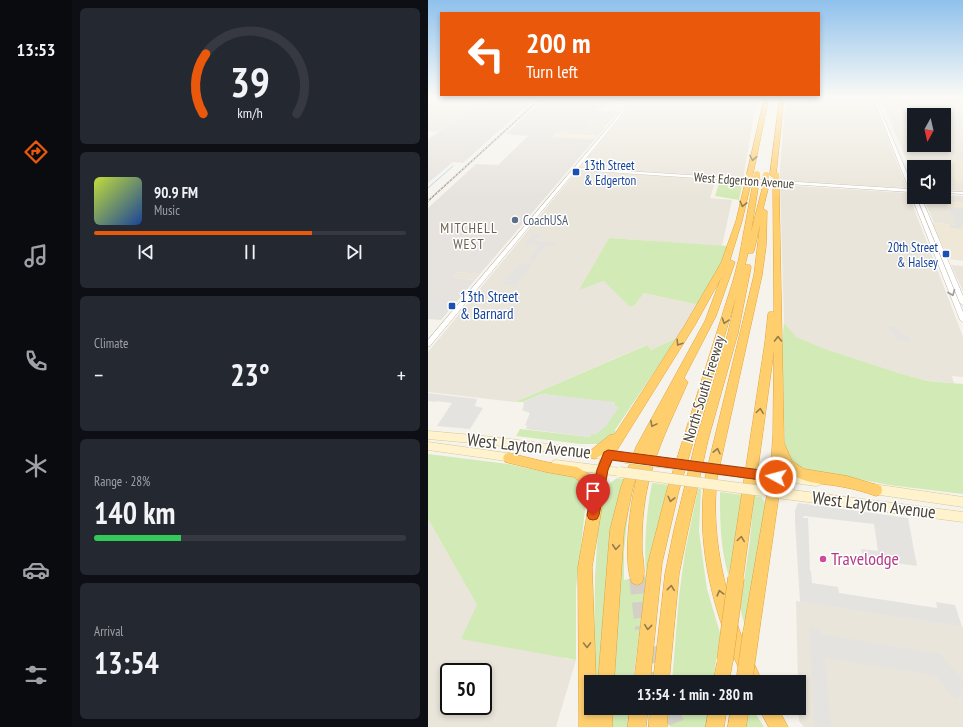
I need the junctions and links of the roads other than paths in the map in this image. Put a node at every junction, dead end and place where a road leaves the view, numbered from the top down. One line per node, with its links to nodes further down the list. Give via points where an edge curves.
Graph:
1 (606, 131): 11 (street)
2 (756, 131): 9 (highway)
3 (759, 131): 9 (highway)
4 (763, 131): 13 (highway, North-South Freeway, bridge, via 757,174)
5 (772, 131): 13 (highway, North-South Freeway, bridge)
6 (779, 131): 13 (highway, bridge, via 775,175)
7 (888, 131): 12 (street)
8 (891, 131): 10 (street)
9 (755, 144): 13 (highway, one-way to 13, bridge, via 750,174)
10 (907, 168)
11 (574, 169): 14 (street, West Edgerton Avenue); 24 (street)
12 (907, 178)
13 (763, 189): 19 (highway, one-way to 19); 20 (highway); 41 (highway, North-South Freeway, one-way to 41, via 655,563); 42 (highway, North-South Freeway, one-way to 13, via 672,574 688,495 733,333); 45 (highway, one-way to 13, via 723,604 711,551 708,505 711,478 758,275 762,246)
14 (907, 190)
15 (951, 193): 16 (street)
16 (963, 194)
17 (917, 204): 23 (street, one-way to 23)
18 (922, 204): 21 (street)
19 (739, 220): 22 (highway, via 734,252); 25 (highway, one-way to 25, via 725,263 708,295)
20 (777, 242): 27 (highway, one-way to 20); 43 (highway, one-way to 20, bridge, via 770,342)
21 (963, 303)
22 (712, 316): 39 (highway, via 646,467 637,515); 40 (highway, one-way to 40, via 640,450 627,486 617,530)
23 (963, 320)
24 (428, 344)
25 (623, 430): 29 (highway); 30 (highway)
26 (428, 435): 29 (main road, West Layton Avenue)
27 (779, 435): 33 (highway); 34 (highway, via 783,457 792,469 800,474)
28 (428, 446): 31 (main road, West Layton Avenue)
29 (595, 454): 30 (main road, West Layton Avenue)
30 (608, 455): 32 (highway); 33 (main road, West Layton Avenue, bridge)
31 (509, 458): 32 (main road, West Layton Avenue); 38 (highway, via 578,472 584,476 588,480 591,493)
32 (602, 470): 35 (main road, West Layton Avenue, bridge); 38 (highway)
33 (776, 477): 34 (main road, West Layton Avenue); 35 (highway)
34 (876, 490): 36 (main road, West Layton Avenue)
35 (768, 491): 37 (main road, West Layton Avenue); 44 (highway, bridge)
36 (963, 502)
37 (963, 516)
38 (590, 526): 52 (highway, one-way to 52, via 586,567)
39 (637, 578)
40 (607, 675)
41 (643, 675)
42 (662, 675)
43 (723, 675)
44 (745, 675)
45 (751, 675)
46 (604, 715): 53 (highway)
47 (638, 715): 54 (highway)
48 (659, 715): 55 (highway)
49 (717, 715): 56 (highway)
50 (739, 715): 57 (highway)
51 (772, 715): 58 (highway)
52 (588, 727)
53 (603, 727)
54 (637, 727)
55 (658, 727)
56 (715, 727)
57 (737, 727)
58 (779, 727)

